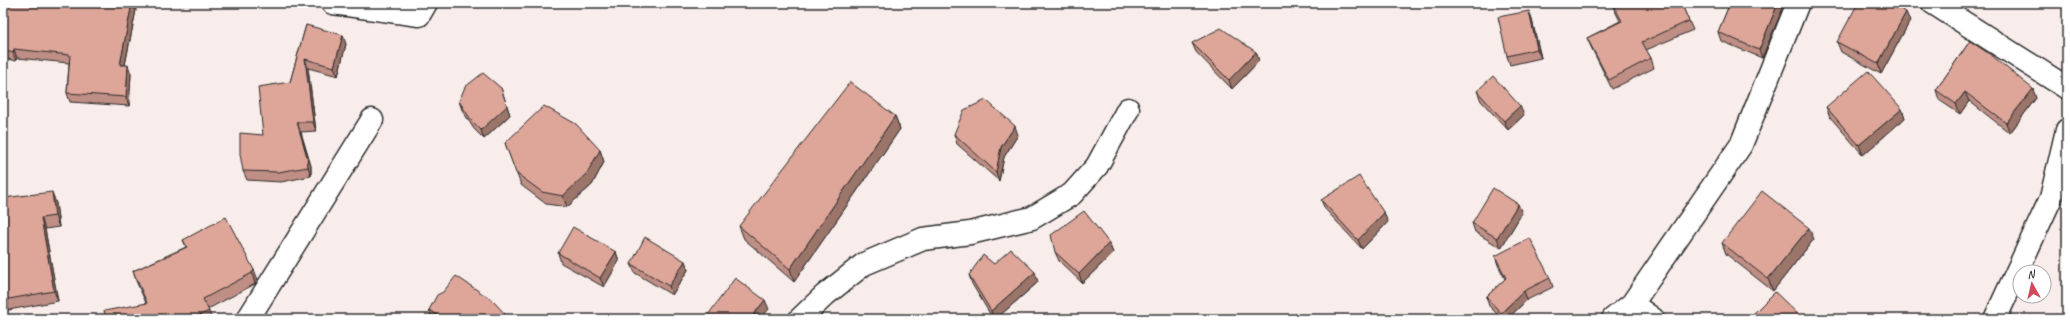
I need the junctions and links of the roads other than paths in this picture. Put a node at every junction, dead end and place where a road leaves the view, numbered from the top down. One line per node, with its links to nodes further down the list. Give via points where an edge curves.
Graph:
1 (334, 3): 2 (street, via 419,15)
2 (426, 3)
3 (1798, 3): 9 (street, via 1741,145)
4 (1932, 3): 5 (street)
5 (2067, 88)
6 (1128, 109): 11 (street, via 1097,166 1072,194 1032,218 970,233 923,239 864,264)
7 (372, 120): 10 (street)
8 (2067, 130): 14 (street, via 2051,198)
9 (1632, 304): 12 (street); 13 (street)
10 (248, 319)
11 (800, 319)
12 (1613, 319)
13 (1654, 319)
14 (1995, 319)

